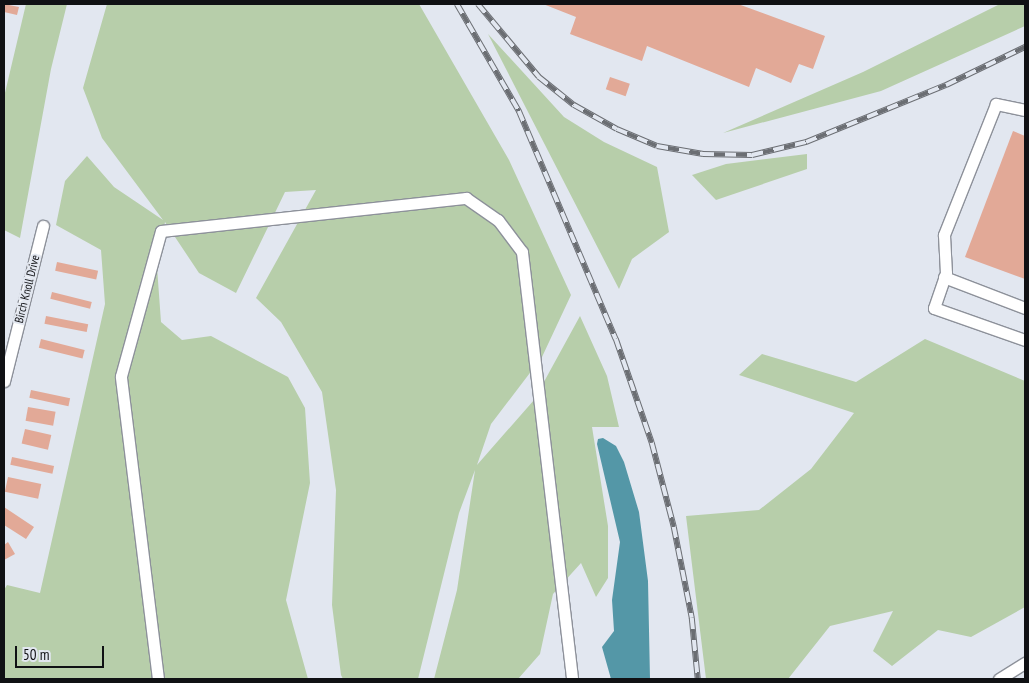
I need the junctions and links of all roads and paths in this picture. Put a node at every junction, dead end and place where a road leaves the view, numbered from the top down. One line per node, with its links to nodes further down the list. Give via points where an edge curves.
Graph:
1 (1025, 110): 3 (street, via 996,104 944,235)
2 (43, 226): 6 (street, Birch Knoll Drive)
3 (944, 276): 4 (street); 5 (street, via 934,308)
4 (1025, 308)
5 (1025, 340)
6 (4, 381)
7 (1025, 663): 10 (street)
8 (158, 679): 9 (street, via 121,376 160,231 466,198 498,220 522,252)
9 (572, 679)
10 (999, 679)

